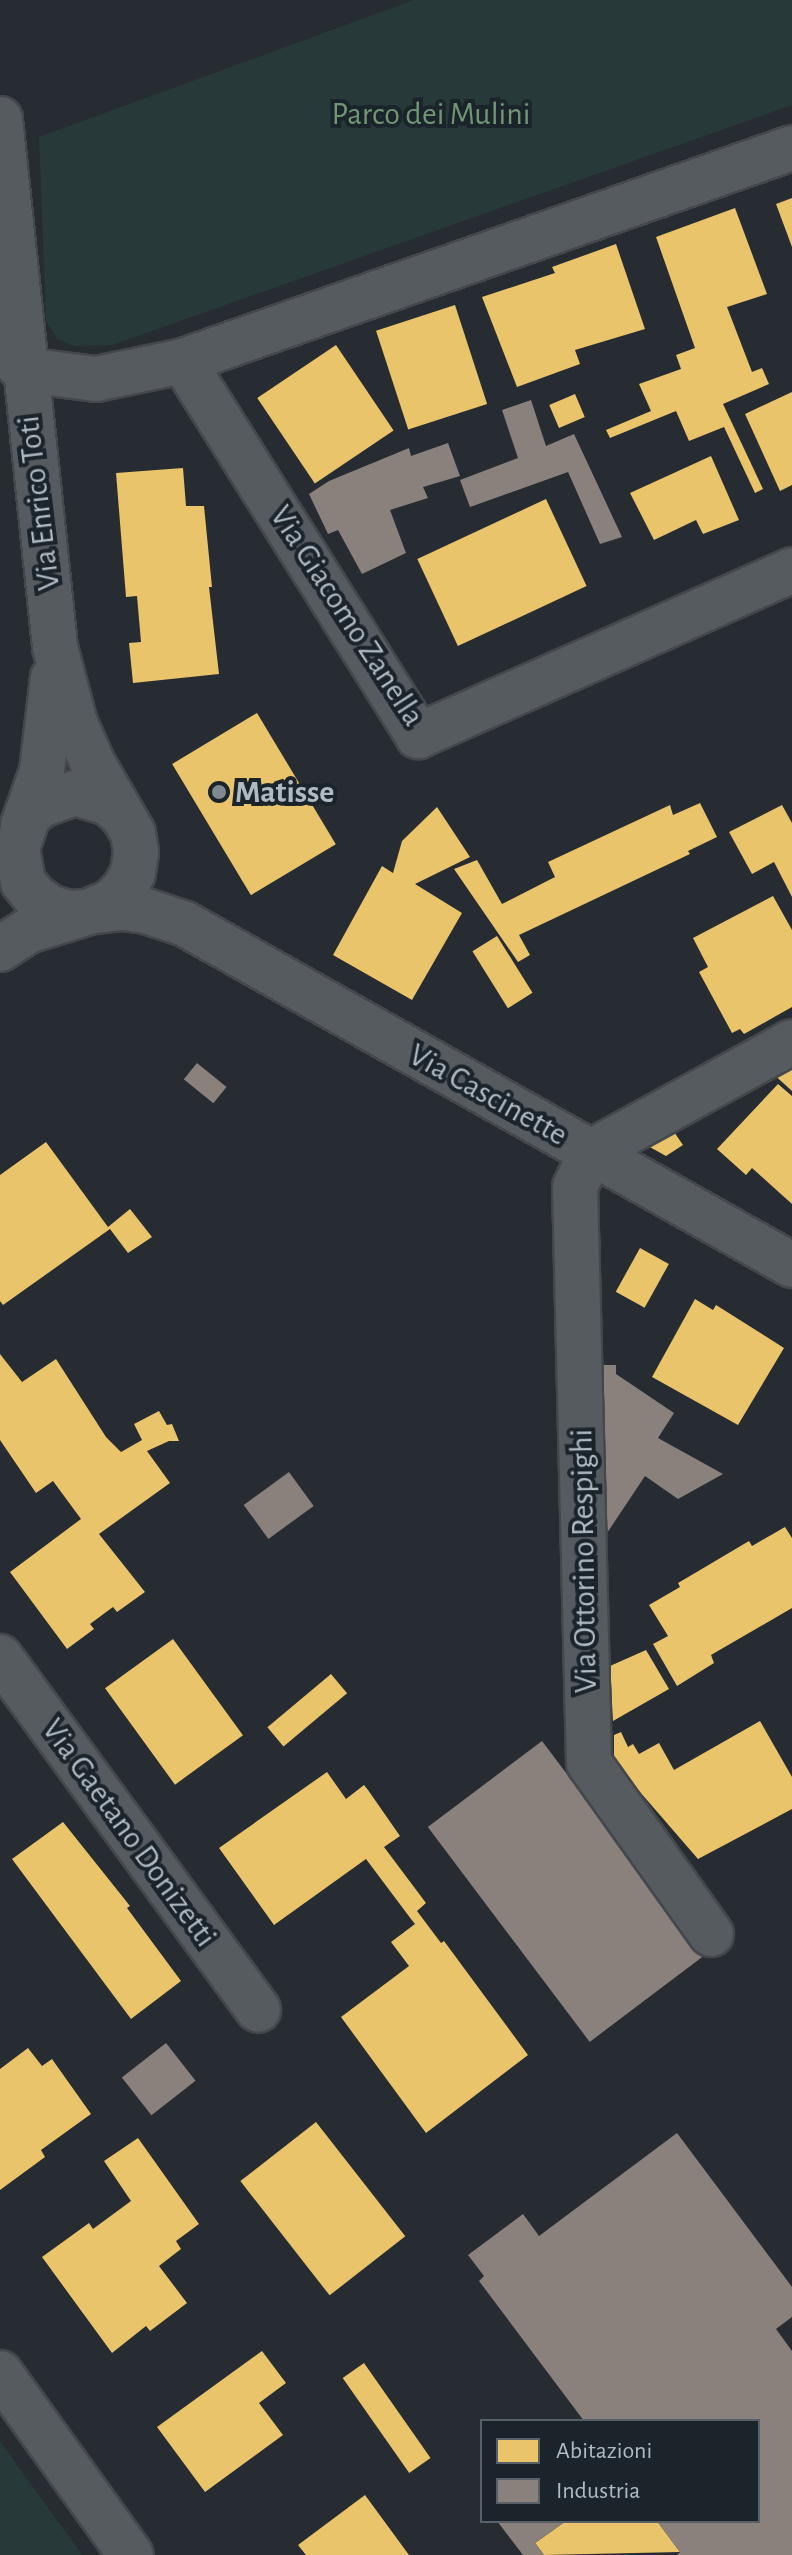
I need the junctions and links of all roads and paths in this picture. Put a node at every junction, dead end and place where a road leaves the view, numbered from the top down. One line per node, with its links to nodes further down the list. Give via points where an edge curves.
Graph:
1 (0, 119): 3 (street, Via Enrico Toti)
2 (792, 148): 4 (street)
3 (12, 359): 4 (street, via 96,379); 6 (street, Via Enrico Toti)
4 (183, 361): 5 (street, Via Giacomo Zanella, via 418,736)
5 (792, 570)
6 (55, 647): 7 (street, Via Enrico Toti, via 75,723); 8 (street, Via Enrico Toti, via 42,771)
7 (128, 824): 8 (street, Via Enrico Toti, via 110,804 75,793 41,805 28,816); 10 (street, via 135,863 124,889); 11 (street, Via Cascinette, via 158,897)
8 (18, 840): 9 (street, Via Enrico Toti); 10 (street, via 23,882 35,897 51,908)
9 (0, 888)
10 (88, 912): 11 (street, Via Cascinette, via 122,908); 12 (street, via 28,931)
11 (185, 924): 14 (street, Via Cascinette)
12 (0, 949)
13 (792, 1042): 14 (street)
14 (591, 1152): 15 (street, Via Cascinette); 17 (street, Via Ottorino Respighi, via 575,1187 589,1763)
15 (788, 1258)
16 (0, 1657): 18 (street, Via Gaetano Donizetti)
17 (711, 1934)
18 (258, 2010)
19 (0, 2373): 20 (street)
20 (131, 2555)

